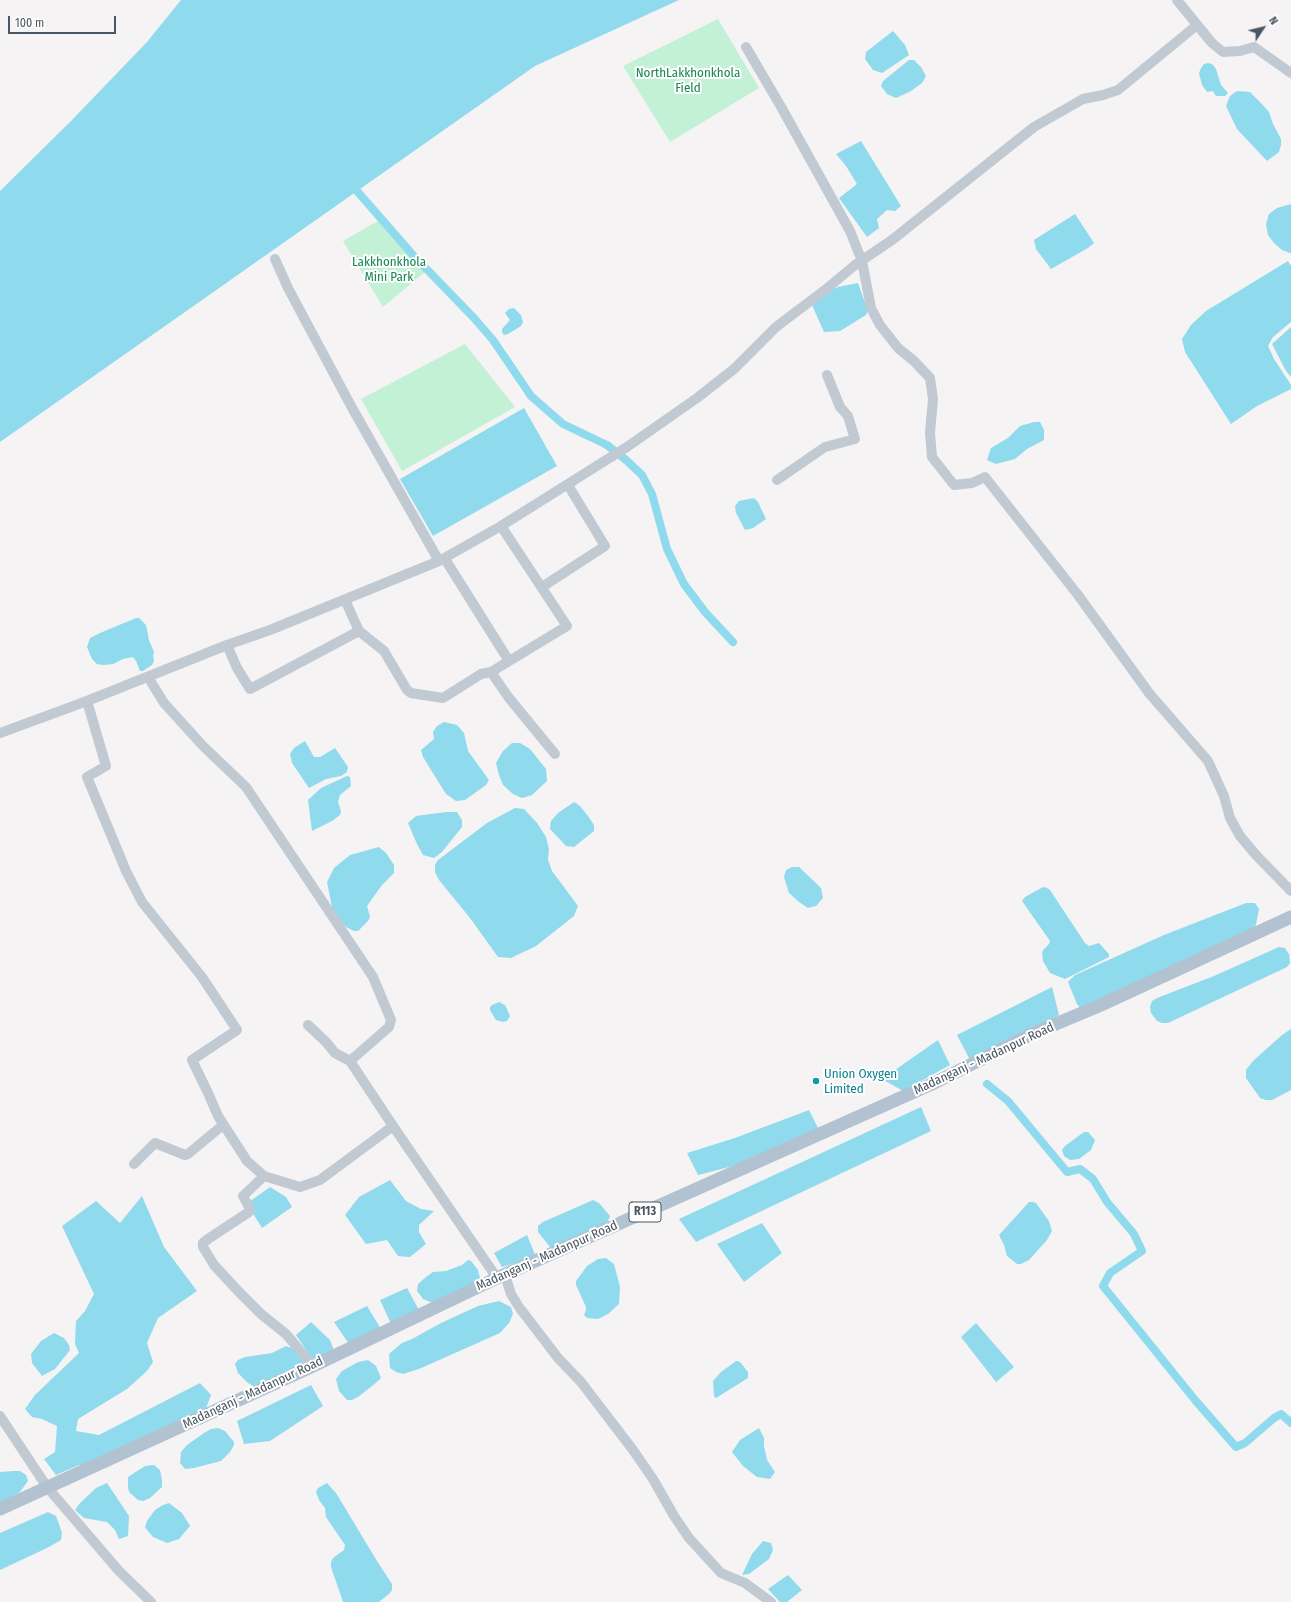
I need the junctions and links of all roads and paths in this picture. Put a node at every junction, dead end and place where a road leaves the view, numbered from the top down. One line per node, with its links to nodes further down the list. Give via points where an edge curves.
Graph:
1 (1177, 0): 2 (street)
2 (1197, 25): 4 (street, via 1223,52 1254,47); 6 (street, via 1118,90 1083,99 1034,127)
3 (746, 47): 6 (street, via 850,231)
4 (1291, 73)
5 (275, 259): 11 (street, via 351,406)
6 (862, 261): 9 (street, via 776,327 734,369 691,402); 22 (street, via 871,308 880,325 898,348 930,378 933,399 930,433 932,457 954,485 972,483 985,477 1078,595 1149,693 1208,761 1224,796 1230,818 1240,836)
7 (827, 375): 8 (street, via 840,407 848,416 855,438 825,447)
8 (777, 480)
9 (568, 485): 10 (street); 12 (street, via 605,546)
10 (501, 526): 11 (street); 12 (street)
11 (442, 560): 13 (street); 16 (street)
12 (542, 587): 16 (street, via 566,626)
13 (345, 600): 14 (street); 15 (street)
14 (358, 631): 15 (street, via 250,689); 17 (street, via 384,651 407,690 414,694 443,698 481,674)
15 (227, 645): 18 (street)
16 (509, 661): 17 (street)
17 (491, 672): 21 (street)
18 (148, 677): 19 (street); 25 (street, via 164,703 203,746 246,787 373,977 391,1020 389,1027)
19 (87, 701): 20 (street); 26 (street, via 106,766 87,777 126,871 142,902 202,977 237,1030 192,1060)
20 (0, 733)
21 (555, 754)
22 (1291, 892)
23 (1291, 917): 30 (main road, Madanganj - Madanpur Road / R113, via 1032,1034 934,1083)
24 (308, 1025): 25 (street, via 335,1053)
25 (350, 1061): 27 (street)
26 (223, 1125): 28 (street, via 188,1154 155,1143); 29 (street, via 247,1161)
27 (393, 1126): 29 (street, via 320,1180 300,1187); 30 (street)
28 (134, 1164)
29 (264, 1176): 31 (street, via 243,1196 249,1212 208,1239 203,1243 203,1247 214,1265 261,1314 286,1334)
30 (501, 1276): 31 (main road, Madanganj - Madanpur Road / R113); 36 (street, via 519,1307 633,1450 689,1538 721,1572 745,1583)
31 (313, 1366): 33 (main road, Madanganj - Madanpur Road / R113)
32 (0, 1416): 33 (street)
33 (47, 1487): 34 (main road, Madanganj - Madanpur Road / R113); 35 (street, via 115,1566)
34 (0, 1509)
35 (151, 1602)
36 (771, 1602)

